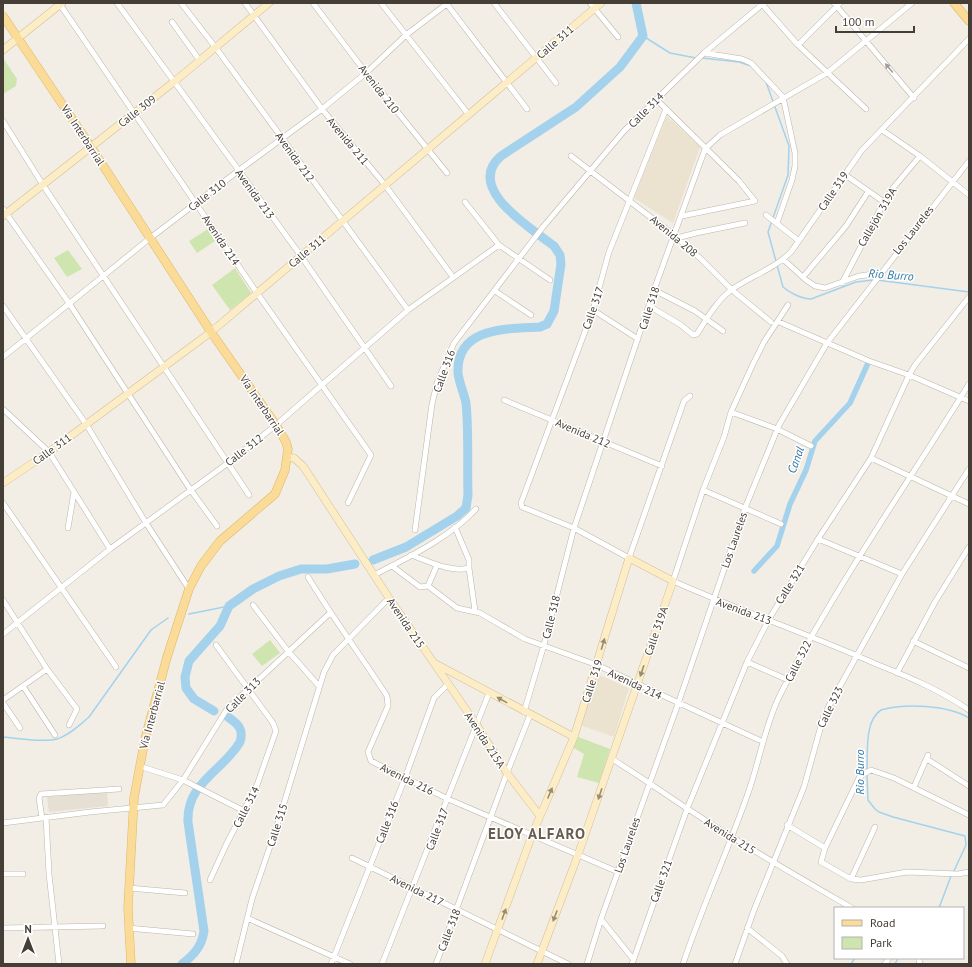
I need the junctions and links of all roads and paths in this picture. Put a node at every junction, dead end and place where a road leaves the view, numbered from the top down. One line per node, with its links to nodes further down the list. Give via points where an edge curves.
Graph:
1 (61, 3): 21 (street); 42 (street, Avenida 214)
2 (118, 3): 32 (street, Avenida 213)
3 (181, 3): 25 (street, Avenida 212)
4 (245, 3): 15 (street, Avenida 211)
5 (269, 3): 15 (street, Calle 309)
6 (313, 3): 31 (street, Avenida 210)
7 (380, 3): 19 (street)
8 (494, 3): 28 (street)
9 (912, 3): 23 (street, Calle 318)
10 (954, 3): 17 (main road)
11 (447, 4): 19 (street, Calle 310); 33 (street)
12 (762, 4): 24 (street); 27 (street, Calle 314)
13 (837, 4): 23 (street); 24 (street)
14 (595, 5): 20 (street); 28 (street, Calle 311)
15 (254, 14): 25 (street, Calle 309); 38 (street, Avenida 211)
16 (3, 16): 21 (main road, Vía Interbarrial)
17 (969, 21)
18 (172, 22): 29 (street)
19 (406, 35): 31 (street, Calle 310); 43 (street)
20 (618, 37)
21 (18, 38): 26 (street); 47 (main road, Vía Interbarrial)
22 (969, 39): 36 (street, Calle 319)
23 (866, 40): 30 (street, Calle 318); 36 (street, one-way to 23)
24 (798, 45): 30 (street)
25 (216, 48): 29 (street, Calle 309); 46 (street, Avenida 212)
26 (3, 50)
27 (704, 53): 35 (street, via 752,63); 37 (street, Calle 314)
28 (537, 58): 33 (street, Calle 311); 34 (street)
29 (200, 61): 32 (street, Calle 309)
30 (827, 73): 35 (street, Calle 318); 41 (street)
31 (366, 74): 38 (street, Calle 310); 48 (street, Avenida 210)
32 (175, 81): 42 (street, Calle 309); 53 (street, Avenida 213)
33 (507, 83): 39 (street); 43 (street, Calle 311)
34 (556, 83)
35 (781, 98): 49 (street, Calle 318, via 720,135); 70 (street, via 795,153 795,166)
36 (914, 98): 45 (street, Calle 319)
37 (656, 99): 40 (street); 54 (street, Calle 314)
38 (322, 109): 46 (street, Calle 310); 59 (street, Avenida 211)
39 (527, 109)
40 (666, 109): 49 (street); 62 (street, Calle 317)
41 (866, 109)
42 (133, 113): 47 (street, Calle 309); 65 (street, Avenida 214)
43 (469, 115): 48 (street, Calle 311)
44 (3, 121): 58 (street)
45 (882, 130): 51 (street); 56 (street, Calle 319, via 862,150)
46 (281, 139): 53 (street, Calle 310); 69 (street, Avenida 212)
47 (91, 147): 58 (street, Calle 309); 74 (main road, Vía Interbarrial)
48 (427, 149): 55 (street, Avenida 210); 59 (street, Calle 311)
49 (705, 149): 68 (street, Calle 318); 68 (street, via 739,181 755,202)
50 (571, 156): 54 (street, Avenida 208)
51 (920, 156): 57 (street); 64 (street, Callejón 319A)
52 (969, 161): 57 (street, Los Laureles)
53 (238, 171): 65 (street, Calle 310); 77 (street, Avenida 213)
54 (590, 171): 62 (street, Avenida 208); 73 (street, Calle 314)
55 (447, 173)
56 (844, 174): 60 (street); 75 (street, Calle 319)
57 (951, 182): 61 (street); 81 (street, Los Laureles)
58 (43, 185): 66 (street, Calle 309); 80 (street)
59 (385, 185): 69 (street, Calle 311); 82 (street, Avenida 211)
60 (868, 192): 64 (street); 83 (street, via 846,226)
61 (969, 196)
62 (629, 200): 72 (street, Avenida 208); 96 (street, Calle 317, via 609,252)
63 (465, 202): 76 (street)
64 (884, 202): 85 (street, Callejón 319A)
65 (196, 203): 74 (street, Calle 310); 89 (street, Avenida 214)
66 (4, 213): 91 (street)
67 (766, 215): 70 (street)
68 (682, 216): 72 (street, Calle 318)
69 (342, 221): 77 (street, Calle 311); 95 (street, Avenida 212)
70 (776, 222): 75 (street)
71 (745, 223): 72 (street)
72 (676, 237): 86 (street, Calle 318); 87 (street, Avenida 208)
73 (535, 238): 78 (street, Calle 316)
74 (150, 239): 80 (street, Calle 310); 102 (main road, Vía Interbarrial)
75 (799, 242): 79 (street, Calle 319)
76 (499, 245): 78 (street); 82 (street, Calle 312)
77 (301, 256): 89 (street, Calle 311); 106 (street, Avenida 213)
78 (519, 260): 84 (street); 88 (street, Calle 316)
79 (782, 261): 83 (street); 87 (street, Calle 319)
80 (104, 275): 91 (street, Calle 310); 108 (street)
81 (879, 275): 85 (street, via 859,276); 105 (street, Los Laureles)
82 (453, 277): 95 (street, Calle 312)
83 (803, 277): 85 (street, via 815,286 825,288)
84 (550, 280)
85 (842, 283)
86 (654, 290): 94 (street, Calle 318); 98 (street)
87 (732, 290): 98 (street, Calle 319, via 718,302); 99 (street, Avenida 208)
88 (495, 291): 97 (street); 151 (street, Calle 316, via 454,343 437,383)
89 (257, 293): 102 (street, Calle 311); 111 (street, Avenida 214)
90 (969, 297): 109 (street, Calle 321, via 924,352)
91 (70, 303): 103 (street, Calle 310); 113 (street)
92 (788, 305): 100 (street, Calle 319A)
93 (3, 306): 103 (street)
94 (649, 306): 98 (street, Calle 319, via 696,335); 104 (street, Calle 318)
95 (408, 310): 106 (street, Calle 312)
96 (593, 310): 104 (street); 120 (street, Calle 317)
97 (531, 315)
98 (706, 319): 101 (street)
99 (771, 322)
100 (779, 322): 105 (street); 119 (street, Calle 319A, via 764,342)
101 (723, 331)
102 (211, 332): 108 (street, Calle 311); 122 (main road, Vía Interbarrial)
103 (26, 338): 107 (street, Calle 310); 121 (street)
104 (638, 339): 124 (street, Calle 318)
105 (827, 343): 109 (street); 123 (street, Los Laureles)
106 (366, 348): 111 (street, Calle 312); 112 (street, Avenida 213)
107 (3, 357)
108 (164, 366): 113 (street, Calle 311); 129 (street)
109 (909, 375): 115 (street); 128 (street, Calle 321)
110 (969, 384): 115 (street, Calle 322)
111 (323, 386): 122 (street, Calle 312); 140 (street, Avenida 214, via 372,455)
112 (391, 386)
113 (127, 393): 121 (street, Calle 311); 134 (street)
114 (690, 396): 130 (street, Calle 319, via 684,401)
115 (961, 396): 117 (street); 132 (street, Calle 322)
116 (504, 400): 120 (street, Avenida 212)
117 (969, 400)
118 (3, 409): 126 (street)
119 (731, 412): 123 (street); 135 (street, Calle 319A)
120 (551, 420): 124 (street, Avenida 212); 142 (street, Calle 317, via 520,503)
121 (86, 424): 126 (street, Calle 311); 145 (street)
122 (276, 425): 127 (main road, Vía Interbarrial, via 286,442); 129 (street, Calle 312)
123 (777, 429): 125 (street); 143 (street, Los Laureles)
124 (602, 442): 130 (street, Avenida 212); 150 (street, Calle 318)
125 (811, 446)
126 (50, 452): 133 (street, Calle 311); 136 (street)
127 (288, 457): 162 (street, Avenida 215, via 294,458 303,466); 167 (main road, Vía Interbarrial, via 283,478 275,494 220,541 201,566)
128 (871, 458): 132 (street); 152 (street, Calle 321)
129 (228, 462): 134 (street, Calle 312); 137 (street)
130 (662, 466): 157 (street, Calle 319)
131 (969, 470): 138 (street, Calle 323)
132 (910, 476): 138 (street); 156 (street, Calle 322)
133 (3, 484)
134 (190, 489): 145 (street, Calle 312); 147 (street)
135 (703, 490): 143 (street); 164 (street, Calle 319A)
136 (74, 492): 149 (street); 154 (street)
137 (249, 495)
138 (951, 496): 141 (street); 161 (street, Calle 323)
139 (3, 503): 166 (street)
140 (348, 503)
141 (969, 504)
142 (522, 507): 150 (street, Avenida 213)
143 (745, 508): 146 (street); 170 (street, Los Laureles)
144 (476, 509): 148 (street)
145 (146, 523): 154 (street, Calle 312); 167 (street)
146 (782, 524)
147 (218, 526)
148 (455, 527): 155 (street); 160 (street, via 469,560)
149 (68, 528)
150 (574, 528): 157 (street, Avenida 213); 181 (street, Calle 318)
151 (415, 530)
152 (818, 539): 156 (street); 174 (street, Calle 321)
153 (969, 546): 179 (street)
154 (110, 549): 166 (street, Calle 312)
155 (412, 555): 158 (street); 159 (street)
156 (860, 556): 161 (street); 177 (street, Calle 322)
157 (629, 558): 164 (street, Avenida 213); 186 (street, Calle 319, one-way to 157)
158 (437, 565): 160 (street, via 463,570); 165 (street)
159 (392, 566): 162 (street); 165 (street, Avenida 214, via 420,587)
160 (469, 568): 172 (street)
161 (902, 574): 183 (street, Calle 323)
162 (374, 575): 168 (street, Avenida 215)
163 (308, 577): 173 (street)
164 (673, 581): 170 (street, Avenida 213); 193 (street, Calle 319A, one-way to 193)
165 (428, 586): 172 (street, Avenida 214, via 457,608)
166 (61, 588): 175 (street, Calle 312); 187 (street)
167 (189, 589): 210 (main road, Vía Interbarrial, via 167,657)
168 (389, 598): 178 (street, Calle 315); 184 (street, Avenida 215)
169 (3, 600): 175 (street)
170 (714, 600): 174 (street, Avenida 213); 199 (street, Los Laureles)
171 (252, 605): 182 (street)
172 (475, 611): 181 (street, Avenida 214, via 524,639)
173 (330, 613): 178 (street); 182 (street, Calle 313)
174 (769, 619): 177 (street, Avenida 213); 185 (street, Calle 321)
175 (18, 622): 176 (street, Calle 312); 189 (street)
176 (3, 634)
177 (811, 636): 183 (street, Avenida 213); 191 (street, Calle 322)
178 (349, 638): 195 (street, Calle 315, via 330,660); 212 (street, Avenida 216, via 387,696 388,706 368,752 372,761)
179 (913, 641): 188 (street); 190 (street)
180 (216, 645): 196 (street)
181 (544, 645): 186 (street, Avenida 214); 201 (street, Calle 318)
182 (288, 651): 195 (street); 196 (street, Calle 313)
183 (857, 655): 190 (street, Avenida 213); 227 (street, Calle 323, via 824,715 804,787)
184 (432, 662): 192 (street, Avenida 215A); 197 (street, Avenida 215)
185 (747, 662): 191 (street); 202 (street, Calle 321)
186 (597, 666): 193 (street, Avenida 214); 207 (street, Calle 319)
187 (116, 667)
188 (969, 668)
189 (48, 669): 194 (street); 204 (street, via 77,709)
190 (898, 673): 200 (street, Avenida 213, via 938,690)
191 (788, 680): 230 (street, Calle 322, via 772,715)
192 (448, 684): 203 (street, Avenida 215A); 212 (street, Calle 316, via 434,698)
193 (638, 684): 199 (street, Avenida 214); 209 (street, Calle 319A)
194 (23, 686): 198 (street); 206 (street)
195 (319, 686): 249 (street, Calle 315)
196 (248, 689): 213 (street, Calle 313, via 227,709); 221 (street, Calle 314, via 276,731 257,784)
197 (489, 693): 201 (street, Avenida 215, one-way to 197); 203 (street, Calle 317)
198 (3, 701): 205 (street)
199 (678, 704): 202 (street, Avenida 214); 214 (street, Los Laureles)
200 (969, 710)
201 (527, 714): 207 (street, Avenida 215); 211 (street, Calle 318)
202 (721, 723): 208 (street, Avenida 214); 220 (street, Calle 321)
203 (476, 724): 211 (street, Avenida 215A); 218 (street, Calle 317)
204 (69, 725)
205 (20, 728)
206 (55, 735)
207 (574, 737): 223 (street, Calle 319, one-way to 207)
208 (759, 740)
209 (612, 759): 214 (street, Avenida 215); 232 (street, Calle 319A, one-way to 232)
210 (139, 766): 213 (street); 219 (main road, Vía Interbarrial)
211 (507, 773): 223 (street, Avenida 215A); 224 (street, Calle 318)
212 (405, 778): 218 (street, Avenida 216); 235 (street, Calle 316)
213 (183, 780): 219 (street, Calle 313, via 164,806); 221 (street)
214 (649, 781): 220 (street, Avenida 215); 236 (street, Los Laureles)
215 (969, 786): 216 (street, via 928,757)
216 (914, 787): 222 (street); 231 (street, via 871,770 862,774)
217 (120, 789): 225 (street, via 41,794 39,798)
218 (448, 799): 224 (street, Avenida 216); 245 (street, Calle 317)
219 (133, 809): 225 (street, Calle 313); 244 (main road, Vía Interbarrial)
220 (687, 809): 230 (street, Avenida 215); 260 (street, Calle 321)
221 (244, 811): 242 (street, Calle 314)
222 (969, 815)
223 (540, 816): 229 (street, Calle 319)
224 (491, 817): 229 (street, Avenida 216); 248 (street, Calle 318)
225 (44, 818): 226 (street, Calle 313); 251 (street)
226 (3, 823)
227 (787, 825): 231 (street); 234 (street, Calle 323)
228 (875, 827): 243 (street)
229 (532, 835): 232 (street, Avenida 216); 256 (street, Calle 319, one-way to 229)
230 (732, 837): 234 (street, Avenida 215); 272 (street, Calle 322)
231 (825, 848): 243 (street, via 821,862)
232 (578, 855): 236 (street, Avenida 216); 258 (street, Calle 319A, one-way to 258)
233 (352, 858): 235 (street, Avenida 217)
234 (773, 862): 247 (street, Avenida 215); 255 (street, Calle 323)
235 (370, 866): 245 (street, Avenida 217); 259 (street, Calle 316)
236 (618, 872): 250 (street, Los Laureles)
237 (969, 872): 240 (street)
238 (3, 874): 239 (street)
239 (23, 874)
240 (958, 874): 241 (street); 243 (street, via 907,872)
241 (969, 878)
242 (210, 880)
243 (852, 880)
244 (129, 888): 246 (street); 254 (main road, Vía Interbarrial)
245 (414, 888): 248 (street, Avenida 217); 266 (street, Calle 317)
246 (185, 893)
247 (850, 907)
248 (458, 909): 256 (street, Avenida 217); 267 (street, Calle 318)
249 (247, 918): 259 (street); 263 (street, Calle 315)
250 (601, 919): 260 (street); 271 (street, Los Laureles)
251 (55, 926): 252 (street); 253 (street); 261 (street)
252 (103, 926)
253 (3, 928)
254 (128, 928): 257 (street); 262 (main road, Vía Interbarrial)
255 (747, 928): 273 (street, Calle 323); 274 (street, via 782,956)
256 (498, 929): 258 (street, Avenida 217); 268 (street, Calle 319)
257 (193, 934)
258 (542, 950): 269 (street, Calle 319A); 270 (street, Avenida 217)
259 (334, 957): 264 (street, Calle 316); 265 (street)
260 (632, 962)
261 (59, 964)
262 (131, 964)
263 (236, 964)
264 (332, 964)
265 (350, 964)
266 (382, 964)
267 (436, 964)
268 (485, 964)
269 (537, 964)
270 (568, 964)
271 (587, 964)
272 (682, 964)
273 (735, 964)
274 (787, 964)

